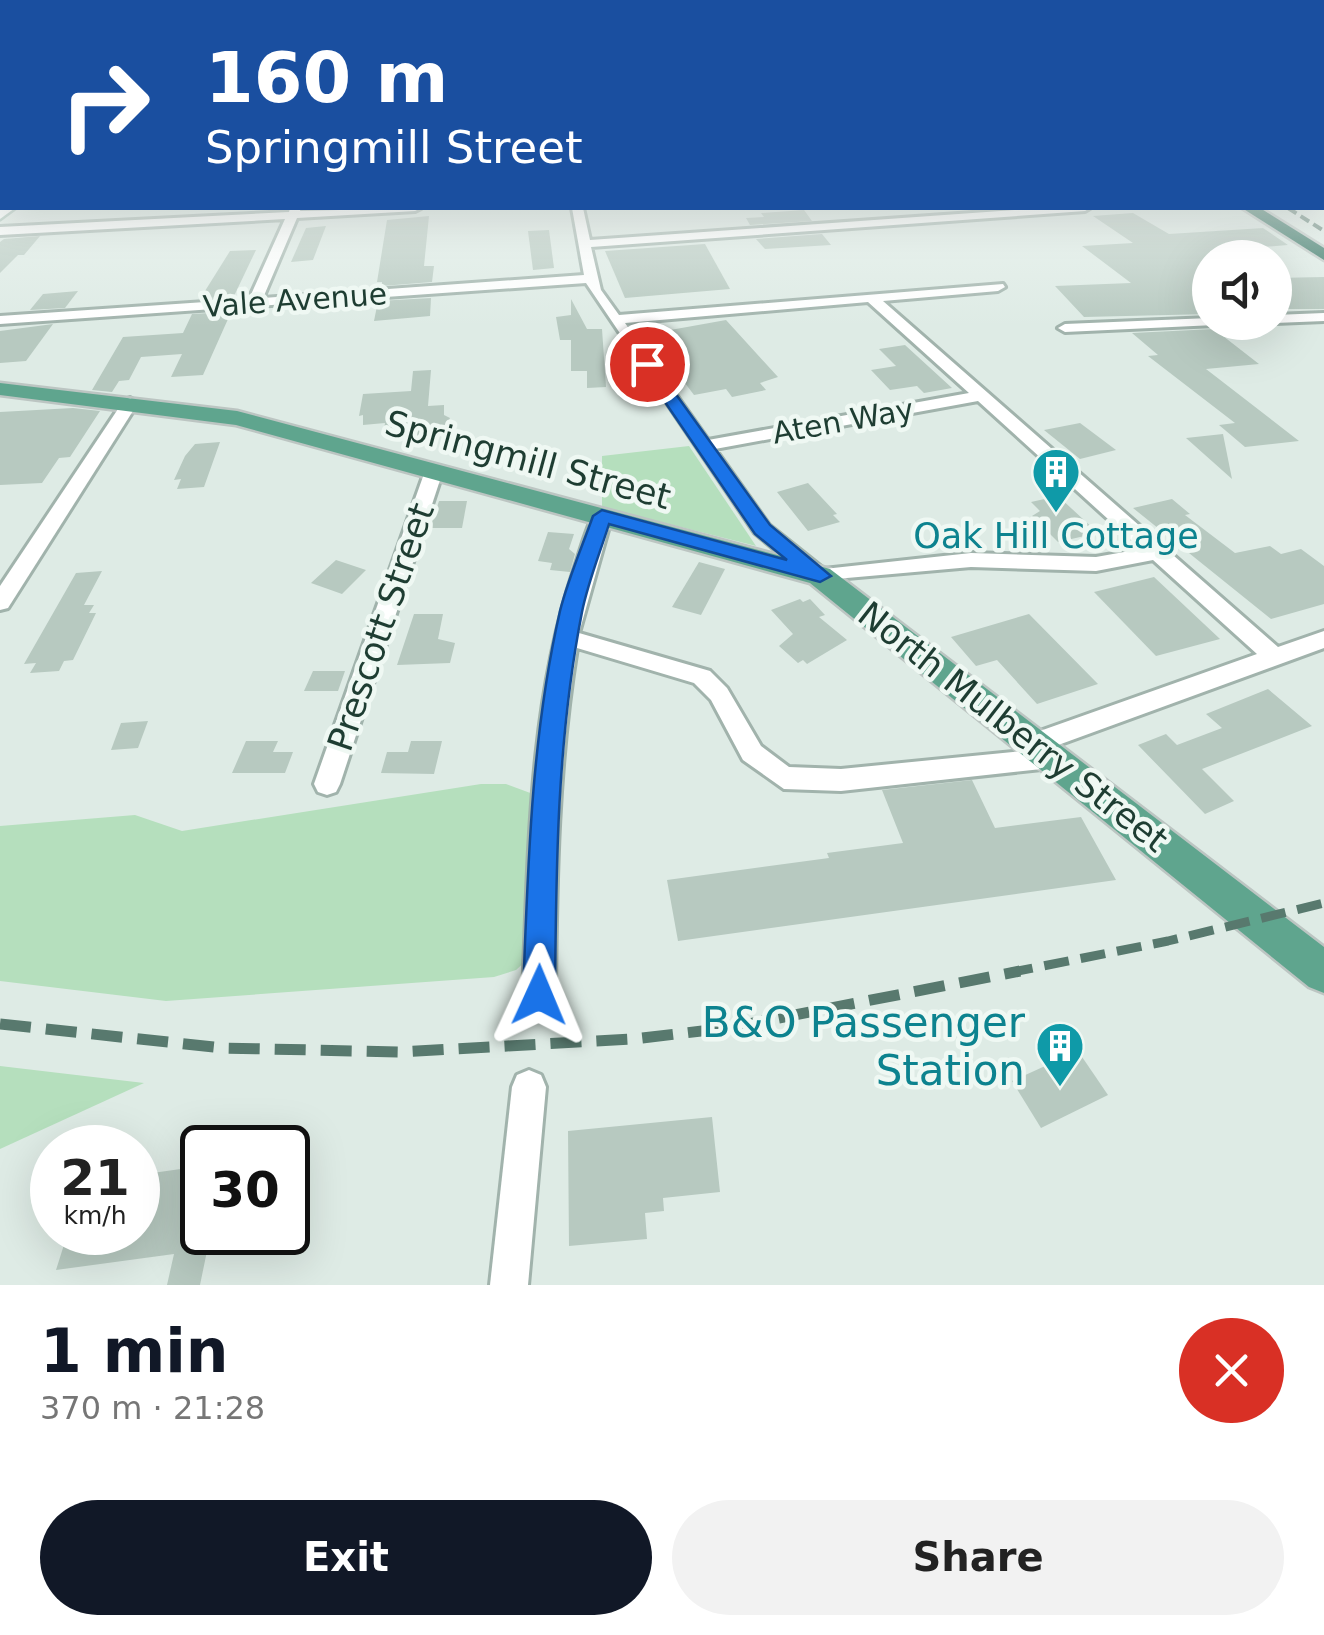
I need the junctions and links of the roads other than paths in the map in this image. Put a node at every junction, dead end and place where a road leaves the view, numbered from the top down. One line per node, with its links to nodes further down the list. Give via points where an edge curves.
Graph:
1 (334, 210): 5 (street)
2 (578, 210): 7 (street, North Mulberry Street)
3 (1006, 210): 7 (street)
4 (1253, 210): 8 (highway)
5 (294, 211): 6 (street); 12 (street)
6 (0, 232)
7 (584, 244): 9 (street, North Mulberry Street)
8 (1324, 255)
9 (590, 280): 12 (street, Vale Avenue); 16 (street, North Mulberry Street)
10 (998, 287): 11 (street)
11 (870, 298): 16 (street); 20 (street)
12 (254, 303): 15 (street, Vale Avenue)
13 (1324, 318): 14 (street)
14 (1292, 319)
15 (0, 320)
16 (616, 320): 22 (street, North Mulberry Street)
17 (1192, 323): 18 (street)
18 (1065, 328)
19 (0, 388): 21 (main road, Springmill Street)
20 (980, 396): 22 (street, Aten Way); 25 (street)
21 (130, 403): 23 (main road, Springmill Street, via 237,418); 27 (street)
22 (704, 446): 26 (street, North Mulberry Street, via 762,529)
23 (434, 471): 24 (main road, Springmill Street); 32 (street, Prescott Street)
24 (602, 516): 26 (main road, Springmill Street); 28 (street, via 576,590)
25 (1156, 553): 26 (street, Springmill Street, via 1096,564 971,560); 30 (street)
26 (820, 576): 31 (main road, North Mulberry Street)
27 (0, 603)
28 (568, 637): 31 (street, via 702,677 752,754 784,778 841,780); 34 (street, via 544,806)
29 (1324, 639): 30 (street)
30 (1275, 658): 31 (street)
31 (1042, 751): 33 (main road, North Mulberry Street)
32 (327, 784)
33 (1324, 973)
34 (539, 995)
35 (529, 1088): 36 (street)
36 (508, 1285)

